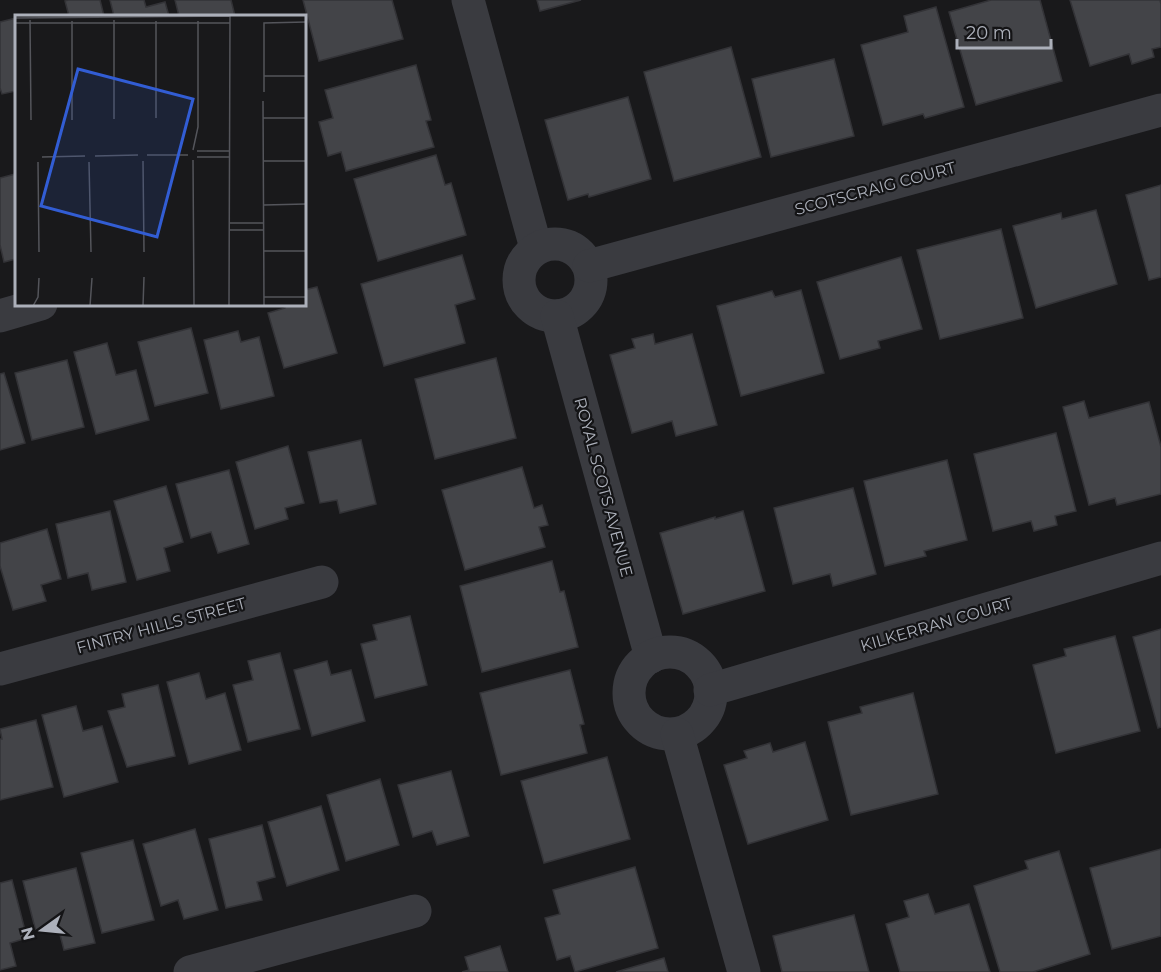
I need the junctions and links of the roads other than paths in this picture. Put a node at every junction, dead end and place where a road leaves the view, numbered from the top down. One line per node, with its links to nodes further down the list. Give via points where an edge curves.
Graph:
1 (468, 0): 3 (street)
2 (1161, 110): 4 (street, SCOTSCRAIG COURT)
3 (536, 248): 4 (street, via 560,243 572,247); 7 (street, via 520,269 521,294 538,313)
4 (589, 266): 7 (street, via 592,278 584,302 575,311)
5 (34, 306): 6 (street)
6 (0, 316)
7 (557, 316): 10 (street, ROYAL SCOTS AVENUE)
8 (1161, 558): 12 (street, KILKERRAN COURT)
9 (322, 582): 11 (street, FINTRY HILLS STREET)
10 (651, 657): 12 (street, via 669,652 692,659 708,678); 13 (street, via 630,683 633,710 651,730)
11 (0, 669)
12 (710, 690): 13 (street, via 710,702 699,723)
13 (677, 734): 16 (street)
14 (415, 911): 15 (street)
15 (190, 972)
16 (744, 972)

